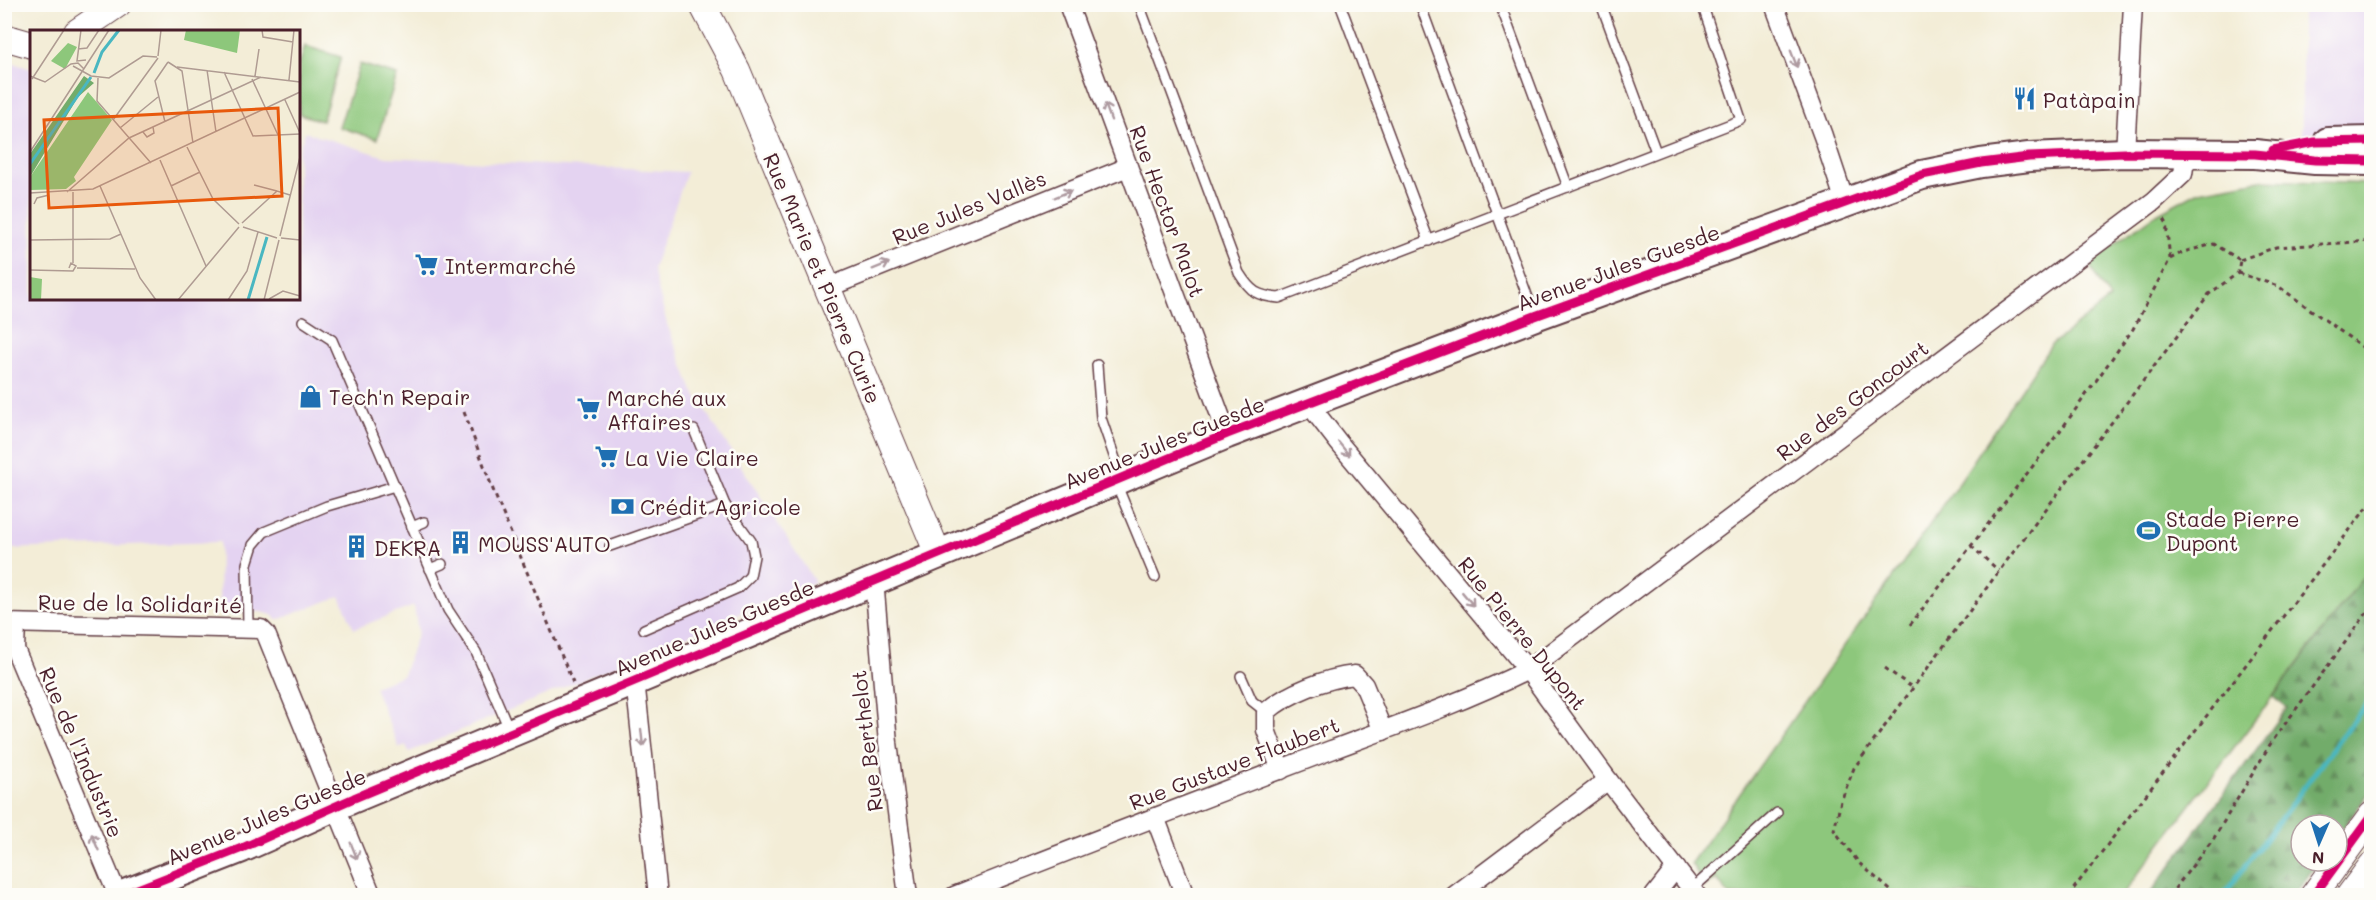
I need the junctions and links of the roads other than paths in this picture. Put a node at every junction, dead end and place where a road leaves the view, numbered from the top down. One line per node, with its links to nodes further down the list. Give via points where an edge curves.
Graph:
1 (118, 4): 12 (street)
2 (702, 4): 24 (street, Rue Marie et Pierre Curie, via 737,70)
3 (1068, 4): 19 (street, Rue Hector Malot, one-way to 3)
4 (1139, 4): 23 (lane, via 1239,273 1248,287 1263,297 1280,297)
5 (1340, 4): 23 (lane)
6 (1420, 4): 22 (lane)
7 (1500, 4): 20 (lane)
8 (1601, 4): 16 (lane)
9 (1702, 4): 16 (lane, via 1741,120)
10 (1774, 4): 21 (street, one-way to 21)
11 (2133, 4): 17 (street)
12 (80, 30)
13 (4, 37): 14 (street)
14 (30, 44)
15 (2370, 145): 18 (main road, Avenue Jules Guesde, via 2314,160)
16 (1656, 152): 20 (lane)
17 (2125, 153): 18 (main road, Avenue Jules Guesde); 21 (main road, Avenue Jules Guesde, via 1981,163 1922,175)
18 (2186, 153): 45 (street, Rue des Goncourt, via 2182,174 2154,201)
19 (1128, 167): 24 (street, Rue Jules Vallès, one-way to 19); 30 (street, Rue Hector Malot)
20 (1568, 187): 22 (lane)
21 (1845, 202): 25 (main road, Avenue Jules Guesde)
22 (1498, 214): 23 (lane); 25 (lane)
23 (1429, 242)
24 (827, 288): 37 (street, Rue Marie et Pierre Curie)
25 (1535, 316): 28 (main road, Avenue Jules Guesde)
26 (303, 321): 32 (lane, via 332,340)
27 (1097, 365): 31 (lane, via 1101,418)
28 (1308, 403): 30 (main road, Avenue Jules Guesde); 45 (street, Rue Pierre Dupont, one-way to 45)
29 (694, 430): 33 (lane)
30 (1227, 434): 31 (main road, Avenue Jules Guesde)
31 (1119, 479): 37 (main road, Avenue Jules Guesde); 40 (lane)
32 (395, 486): 35 (lane); 43 (lane, via 327,506 264,532 253,545 247,564)
33 (725, 505): 36 (lane); 44 (lane, via 751,541 754,556 750,576 738,588)
34 (424, 522): 35 (lane)
35 (412, 527): 39 (lane)
36 (610, 546)
37 (938, 554): 41 (main road, Avenue Jules Guesde)
38 (442, 564): 39 (lane)
39 (430, 569): 50 (lane, via 448,610 476,652)
40 (1155, 577)
41 (874, 580): 47 (main road, Avenue Jules Guesde); 63 (street, Rue Berthelot, via 888,743)
42 (10, 623): 43 (street, Rue de la Solidarité); 60 (street, Rue de l'Industrie, one-way to 42, via 15,649)
43 (248, 627): 53 (street, Rue de la Solidarité, via 266,634)
44 (644, 629)
45 (1528, 669): 49 (street, Rue Gustave Flaubert); 52 (street, Rue Pierre Dupont)
46 (1241, 676): 48 (lane, via 1252,701)
47 (635, 680): 50 (main road, Avenue Jules Guesde); 62 (street, one-way to 62)
48 (1266, 712): 49 (street, via 1279,700 1340,676 1355,675 1364,685); 51 (street, via 1266,730)
49 (1383, 731): 51 (street, Rue Gustave Flaubert)
50 (510, 733): 53 (main road, Avenue Jules Guesde)
51 (1281, 770): 56 (street, Rue Gustave Flaubert)
52 (1608, 780): 58 (street, Rue Pierre Dupont); 66 (street)
53 (336, 806): 60 (main road, Avenue Jules Guesde); 61 (street, Rue de la Solidarité, one-way to 61)
54 (1777, 813): 59 (lane)
55 (2372, 815): 68 (street)
56 (1155, 817): 64 (street, Rue Gustave Flaubert); 65 (street)
57 (2372, 865): 69 (street)
58 (1676, 868): 59 (street, Rue Pierre Dupont); 67 (street)
59 (1694, 892)
60 (119, 896)
61 (372, 896)
62 (658, 896)
63 (908, 896)
64 (954, 896)
65 (1185, 896)
66 (1454, 896)
67 (1653, 896)
68 (2313, 896)
69 (2349, 896)

